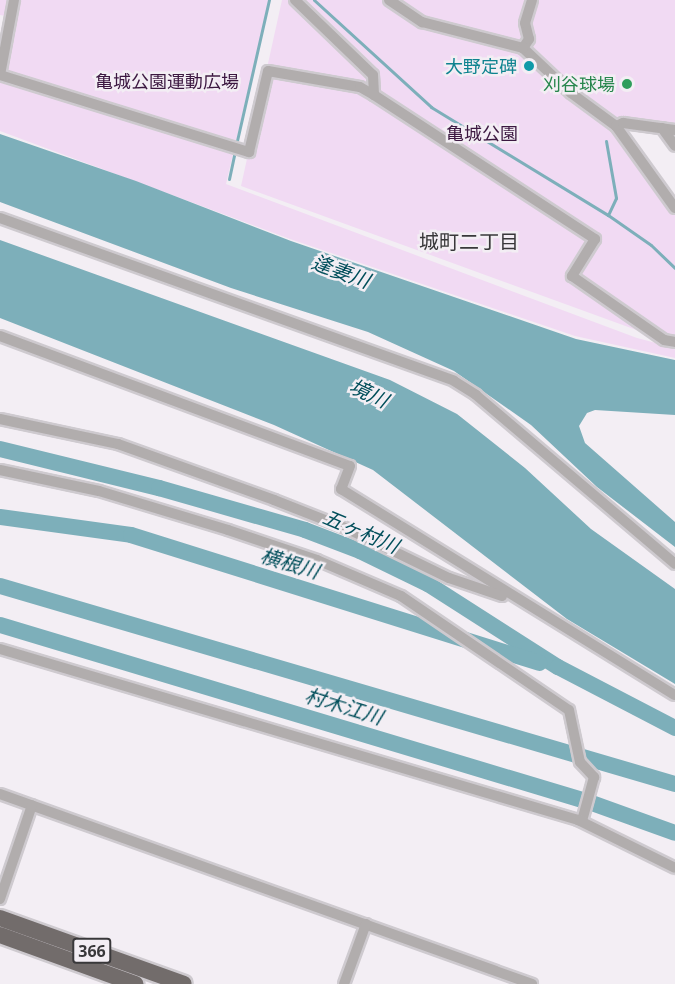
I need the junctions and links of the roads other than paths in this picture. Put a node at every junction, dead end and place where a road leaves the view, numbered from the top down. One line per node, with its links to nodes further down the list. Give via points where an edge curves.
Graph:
1 (14, 0): 6 (street, via 0,75 249,152 268,71 360,87)
2 (295, 0): 6 (street, via 373,75)
3 (389, 0): 5 (street, via 422,22)
4 (532, 0): 5 (street, via 525,23 529,39)
5 (523, 48): 7 (street, via 571,93)
6 (374, 95): 14 (street, via 595,239 572,276 664,340)
7 (616, 126): 8 (street, via 623,123); 11 (street)
8 (662, 128): 9 (street); 10 (street)
9 (675, 130)
10 (675, 146)
11 (675, 208)
12 (0, 218): 17 (street, via 454,381)
13 (0, 336): 18 (street, via 350,466 341,489)
14 (675, 342)
15 (0, 419): 18 (street, via 118,444 295,508 449,578)
16 (0, 470): 23 (street, via 99,491 228,530 317,560 401,596 569,710 580,762 594,777 582,821)
17 (675, 564)
18 (517, 601): 20 (street)
19 (0, 649): 23 (street)
20 (675, 695)
21 (0, 794): 22 (street)
22 (32, 805): 25 (street); 27 (street)
23 (578, 820): 24 (street)
24 (675, 868)
25 (0, 899)
26 (0, 918): 30 (highway, 366)
27 (366, 924): 31 (street); 32 (street)
28 (0, 935): 29 (highway, 366)
29 (135, 984)
30 (184, 984)
31 (344, 984)
32 (532, 984)

